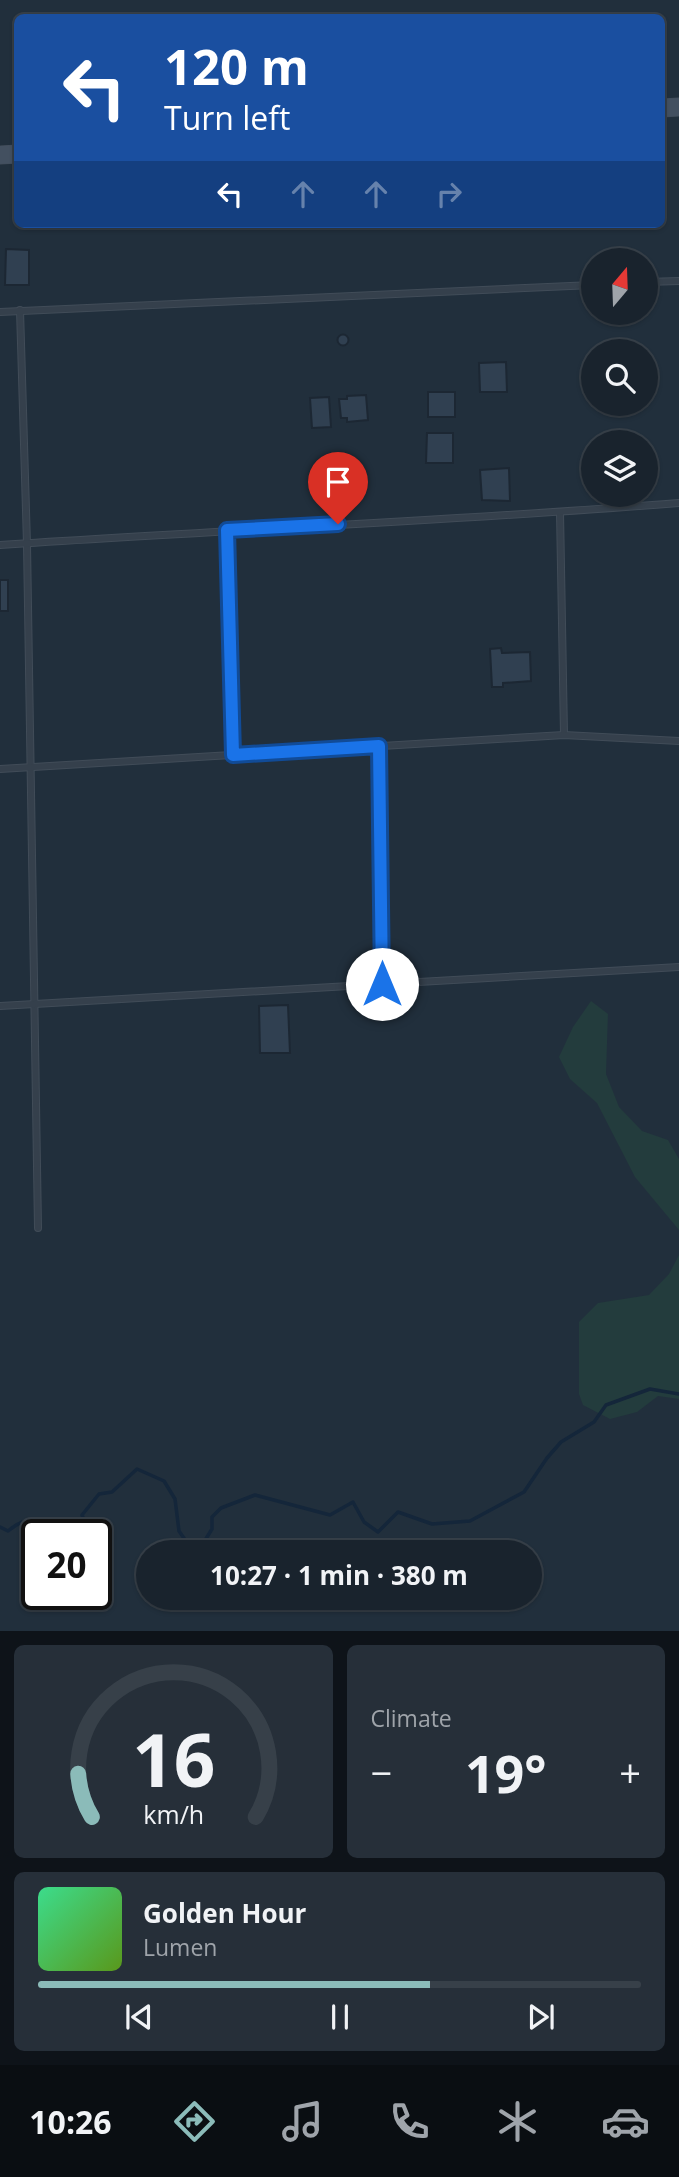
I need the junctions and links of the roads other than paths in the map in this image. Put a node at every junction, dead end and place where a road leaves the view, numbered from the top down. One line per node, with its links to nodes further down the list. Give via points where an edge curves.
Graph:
1 (679, 281): 2 (lane)
2 (658, 282)
3 (581, 286): 4 (lane)
4 (20, 310): 5 (lane); 9 (lane)
5 (0, 312)
6 (679, 503): 7 (lane)
7 (560, 512): 8 (lane); 11 (lane)
8 (227, 530): 9 (lane); 14 (lane)
9 (27, 544): 10 (lane); 15 (lane)
10 (0, 545)
11 (564, 735): 12 (lane); 13 (lane)
12 (679, 741)
13 (379, 746): 14 (lane); 18 (lane)
14 (233, 755): 15 (lane)
15 (30, 768): 16 (lane); 19 (lane)
16 (0, 769)
17 (679, 967): 18 (lane)
18 (382, 984): 19 (lane)
19 (34, 1004): 20 (lane); 21 (lane)
20 (0, 1006)
21 (38, 1228)

